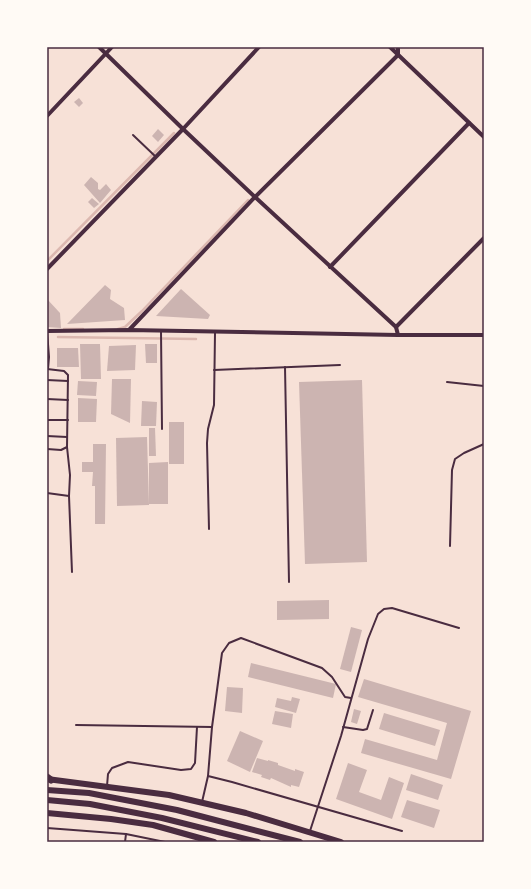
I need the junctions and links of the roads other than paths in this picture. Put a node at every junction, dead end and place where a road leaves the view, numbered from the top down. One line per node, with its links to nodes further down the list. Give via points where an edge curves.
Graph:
1 (99, 47): 6 (street)
2 (112, 47): 6 (street)
3 (259, 47): 10 (street)
4 (390, 47): 7 (street)
5 (398, 47): 7 (street)
6 (105, 53): 8 (street); 10 (street)
7 (398, 55): 9 (street); 14 (street)
8 (47, 116)
9 (469, 123): 12 (street); 16 (street)
10 (183, 129): 13 (street); 14 (street)
11 (133, 135): 13 (lane)
12 (484, 137)
13 (156, 157): 17 (street)
14 (255, 198): 16 (street); 19 (street)
15 (484, 238): 18 (street)
16 (330, 267): 18 (street)
17 (47, 268)
18 (396, 327): 24 (street)
19 (129, 330): 20 (street); 21 (street)
20 (47, 331): 27 (lane)
21 (162, 331): 22 (street); 37 (lane)
22 (215, 332): 24 (street); 28 (lane)
23 (484, 335): 24 (street)
24 (398, 336)
25 (340, 365): 26 (lane)
26 (285, 367): 28 (lane); 48 (lane)
27 (47, 369): 30 (lane, via 67,372)
28 (214, 370): 45 (lane, via 214,405 207,443)
29 (47, 380): 30 (lane)
30 (68, 381): 34 (lane)
31 (447, 382): 32 (lane)
32 (484, 386)
33 (47, 398): 34 (lane)
34 (68, 400): 36 (lane)
35 (47, 420): 36 (lane)
36 (68, 420): 39 (lane)
37 (162, 429)
38 (47, 436): 39 (lane)
39 (67, 437): 41 (lane)
40 (484, 444): 46 (lane, via 455,460 452,470)
41 (67, 447): 42 (lane, via 61,450); 44 (lane)
42 (47, 449)
43 (47, 493): 44 (lane)
44 (69, 496): 47 (lane)
45 (209, 529)
46 (450, 546)
47 (72, 572)
48 (289, 582)
49 (459, 628): 50 (lane, via 392,608 384,609 378,614 368,639)
50 (351, 698): 54 (lane, via 345,697 332,677 322,668 240,638 229,643 222,654); 55 (lane)
51 (373, 710): 55 (lane, via 367,729)
52 (76, 725): 53 (lane)
53 (197, 727): 54 (lane); 58 (lane, via 195,763 191,769 181,770 128,762 112,768 108,774)
54 (212, 727): 56 (lane)
55 (343, 727): 62 (lane)
56 (208, 776): 61 (lane); 62 (lane)
57 (48, 779): 58 (main road)
58 (106, 787): 61 (main road, via 169,795)
59 (47, 790): 72 (main road, via 89,793 177,810)
60 (47, 800): 71 (main road, via 90,804 162,818)
61 (202, 803): 66 (main road)
62 (317, 807): 65 (lane); 66 (lane)
63 (47, 813): 70 (main road, via 153,825)
64 (47, 828): 67 (lane)
65 (402, 831)
66 (310, 832): 73 (main road)
67 (126, 834): 68 (lane); 69 (lane)
68 (125, 842)
69 (165, 842)
70 (212, 842)
71 (258, 842)
72 (300, 842)
73 (341, 842)

